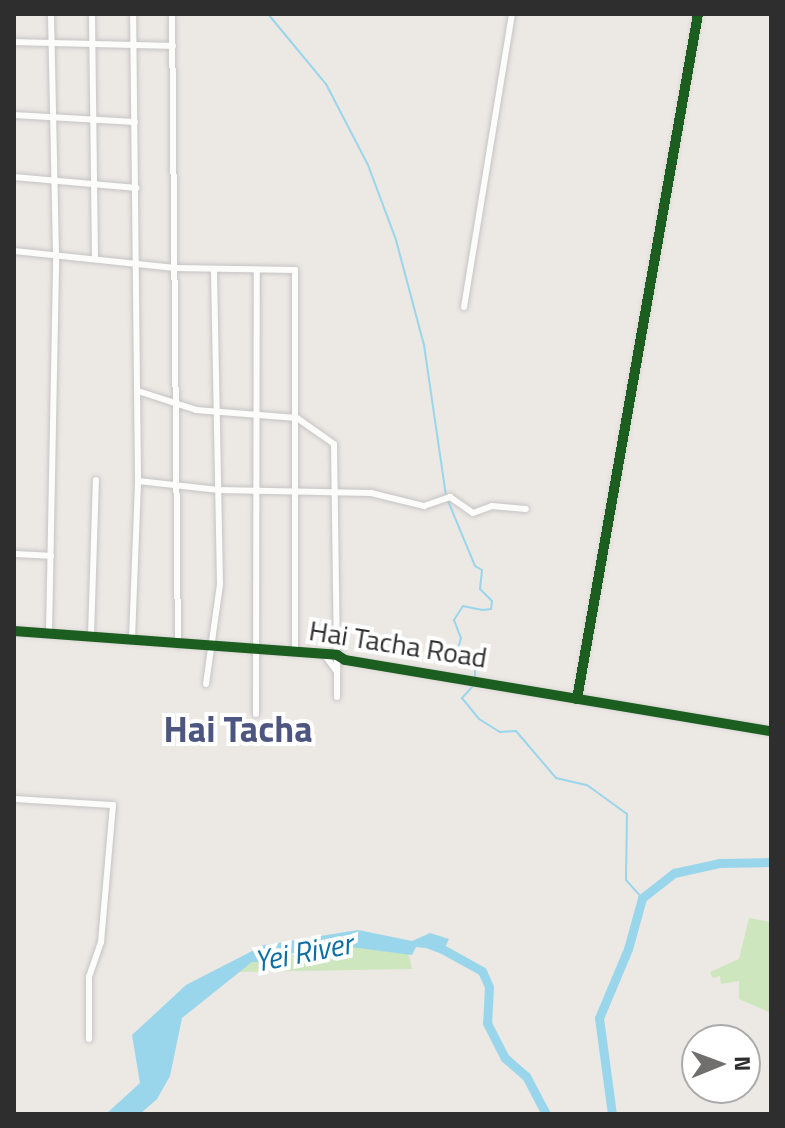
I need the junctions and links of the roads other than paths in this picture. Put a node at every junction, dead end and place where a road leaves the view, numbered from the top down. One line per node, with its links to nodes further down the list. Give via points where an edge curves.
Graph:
1 (51, 14): 8 (street)
2 (92, 14): 9 (street)
3 (133, 14): 10 (street)
4 (172, 14): 11 (street)
5 (512, 14): 27 (street)
6 (698, 14): 56 (street)
7 (14, 42): 8 (street)
8 (52, 44): 9 (street); 14 (street)
9 (93, 44): 10 (street); 13 (street)
10 (134, 46): 11 (street); 15 (street)
11 (173, 46): 24 (street)
12 (14, 115): 14 (street)
13 (93, 117): 14 (street); 15 (street); 18 (street)
14 (53, 118): 17 (street)
15 (135, 122): 19 (street)
16 (14, 177): 17 (street)
17 (55, 177): 18 (street); 21 (street)
18 (94, 182): 19 (street); 22 (street)
19 (137, 188): 23 (street)
20 (14, 251): 21 (street)
21 (56, 254): 22 (street); 42 (street)
22 (95, 259): 23 (street)
23 (137, 265): 24 (street); 28 (street)
24 (175, 268): 25 (street); 29 (street)
25 (214, 269): 26 (street); 30 (street)
26 (257, 270): 31 (street); 32 (street, via 295,270)
27 (464, 307)
28 (138, 391): 29 (street); 34 (street)
29 (178, 405): 30 (street); 35 (street)
30 (216, 411): 31 (street); 36 (street)
31 (259, 413): 32 (street); 37 (street)
32 (297, 418): 38 (street, via 326,436 337,450); 39 (street)
33 (96, 480): 45 (street)
34 (138, 481): 35 (street); 46 (street)
35 (180, 483): 36 (street); 47 (street)
36 (218, 490): 37 (street); 48 (street, via 220,584)
37 (260, 491): 39 (street); 49 (street)
38 (337, 492): 39 (street); 40 (street, via 386,495 424,506 450,497 473,513 492,506); 52 (street)
39 (298, 493): 50 (street)
40 (526, 509)
41 (14, 554): 42 (street)
42 (51, 556): 44 (street)
43 (14, 631): 44 (street, Hai Tacha Road)
44 (49, 633): 45 (street, Hai Tacha Road)
45 (91, 636): 46 (street, Hai Tacha Road)
46 (132, 639): 47 (street, Hai Tacha Road)
47 (178, 645): 48 (street, Hai Tacha Road)
48 (211, 648): 49 (street, Hai Tacha Road); 54 (street)
49 (256, 651): 50 (street, Hai Tacha Road); 57 (street)
50 (295, 653): 51 (street, Hai Tacha Road)
51 (324, 654): 52 (street, Hai Tacha Road); 53 (street)
52 (337, 655): 53 (street); 56 (street, Hai Tacha Road)
53 (337, 672): 55 (street)
54 (206, 684)
55 (337, 697)
56 (577, 699): 58 (street, Hai Tacha Road)
57 (256, 714)
58 (771, 731)
59 (14, 799): 60 (street, via 113,805 101,942 89,977)
60 (89, 1039)

